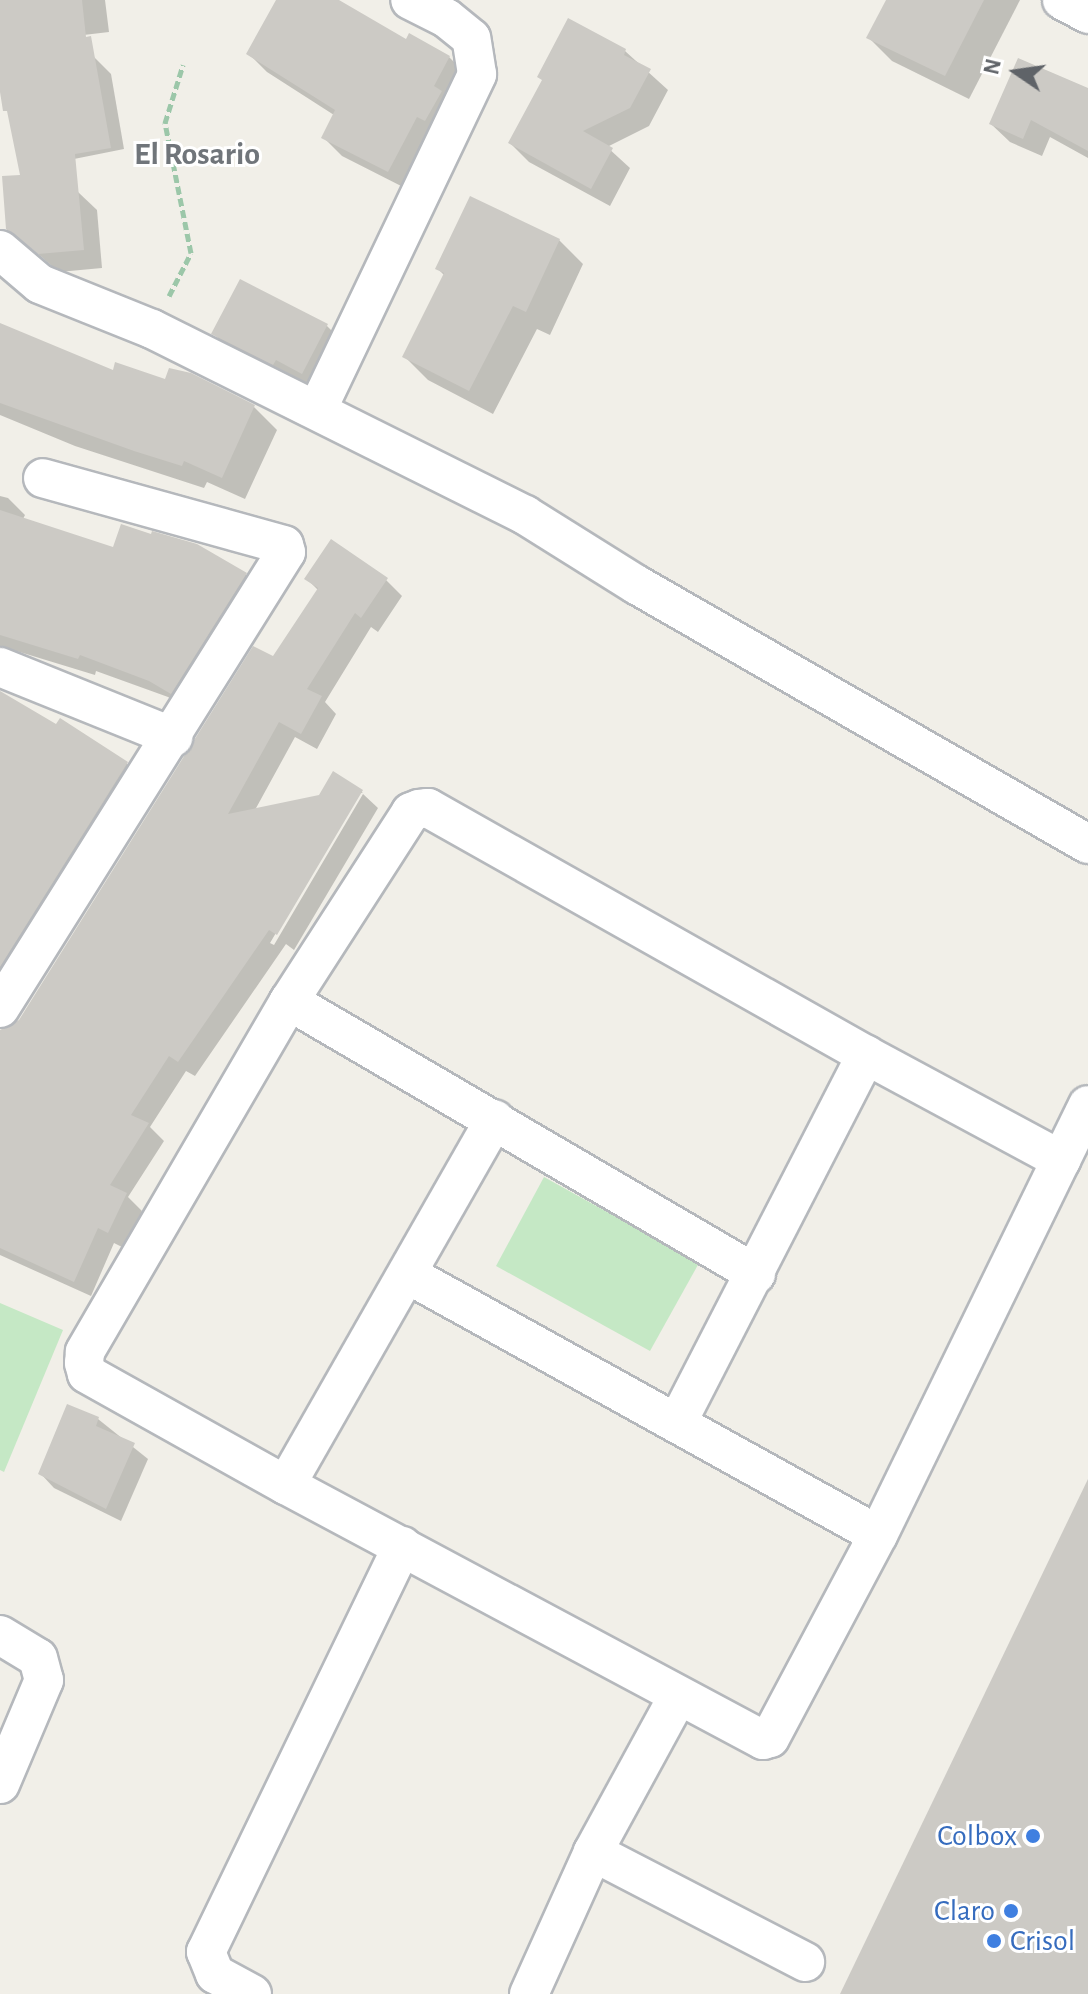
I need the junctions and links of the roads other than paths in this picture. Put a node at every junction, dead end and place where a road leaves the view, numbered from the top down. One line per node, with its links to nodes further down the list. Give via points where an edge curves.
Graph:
1 (410, 0): 5 (street, via 471,38 477,74)
2 (1062, 0): 3 (street)
3 (1088, 14)
4 (0, 250): 5 (street, via 40,284 152,329)
5 (317, 410): 9 (street, via 525,515)
6 (43, 478): 8 (street, via 287,548)
7 (0, 667): 8 (street)
8 (173, 737): 11 (street)
9 (1088, 844)
10 (289, 1001): 12 (street, via 411,812 428,808); 14 (street); 19 (street, via 85,1352 84,1363 87,1374)
11 (0, 1008)
12 (866, 1055): 15 (street); 17 (street)
13 (1088, 1105): 15 (street)
14 (495, 1119): 16 (street); 17 (street)
15 (1061, 1160): 20 (street)
16 (407, 1274): 18 (street); 19 (street)
17 (756, 1274): 18 (street)
18 (677, 1423): 20 (street)
19 (286, 1485): 21 (street)
20 (878, 1535): 23 (street, via 770,1738 755,1738)
21 (402, 1546): 23 (street); 27 (street, via 206,1952 215,1974)
22 (0, 1635): 24 (street, via 38,1658 44,1680)
23 (678, 1696): 25 (street)
24 (0, 1784)
25 (593, 1852): 26 (street); 28 (street)
26 (805, 1962)
27 (252, 1994)
28 (529, 1994)

